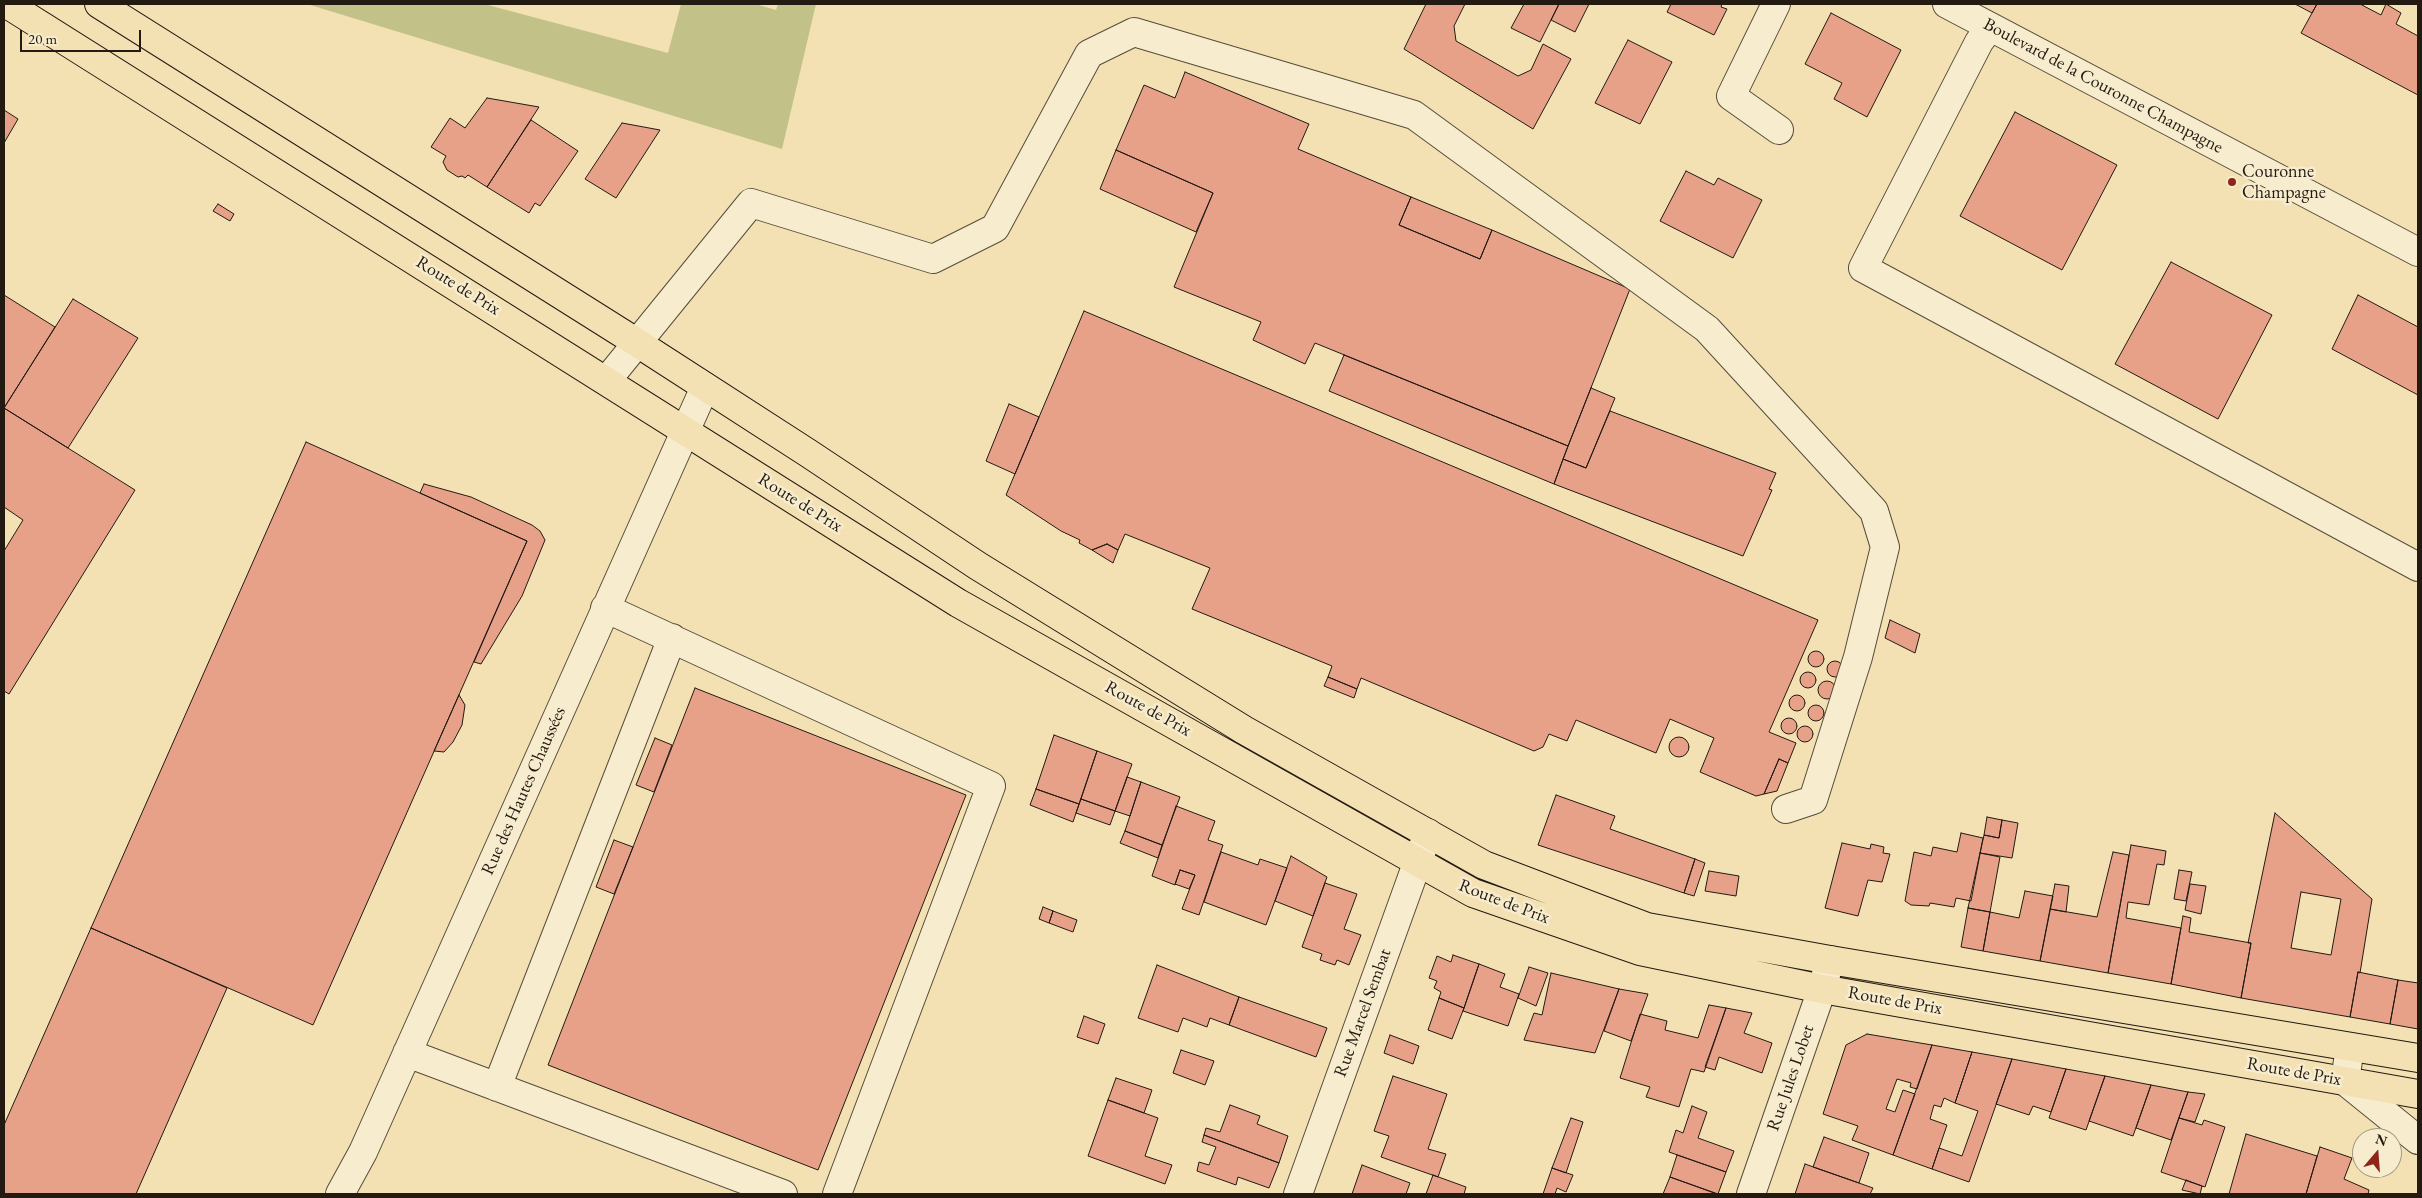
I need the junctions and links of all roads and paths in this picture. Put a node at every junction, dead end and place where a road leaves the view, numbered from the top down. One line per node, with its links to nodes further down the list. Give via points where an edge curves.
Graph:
1 (7, 4): 9 (main road, Route de Prix)
2 (99, 4): 8 (main road, Route de Prix)
3 (1776, 4): 6 (street, via 1731,96)
4 (1947, 4): 5 (street, Boulevard de la Couronne Champagne)
5 (1990, 27): 7 (street, Boulevard de la Couronne Champagne); 12 (street, via 1979,42 1863,268)
6 (1779, 130)
7 (2418, 252)
8 (636, 342): 9 (street); 10 (main road, Route de Prix); 15 (street, via 752,204 933,259 995,228 1089,54 1134,32 1414,115 1707,330 1874,511 1885,547 1858,657 1813,800)
9 (607, 380): 11 (main road, Route de Prix)
10 (705, 387): 11 (street, Rue des Hautes Chaussées); 16 (main road, Route de Prix, via 978,566 1244,730)
11 (684, 429): 13 (street, Rue des Hautes Chaussées); 17 (main road, Route de Prix, via 958,603)
12 (2418, 567)
13 (605, 608): 14 (street); 21 (street, Rue des Hautes Chaussées)
14 (672, 638): 24 (street); 29 (street, via 991,786)
15 (1786, 809)
16 (1428, 833): 17 (street, Rue Marcel Sembat); 18 (main road, Route de Prix, via 1484,864 1647,927)
17 (1417, 862): 19 (main road, Route de Prix, via 1473,893 1640,951); 30 (street, Rue Marcel Sembat)
18 (1830, 960): 19 (street, Rue Jules Lobet); 20 (main road, Route de Prix)
19 (1822, 988): 23 (main road, Route de Prix); 31 (street, Rue Jules Lobet)
20 (2350, 1047): 22 (main road, Route de Prix); 23 (street)
21 (407, 1053): 24 (street); 27 (street, Rue des Hautes Chaussées, via 363,1152)
22 (2418, 1058)
23 (2345, 1081): 25 (main road, Route de Prix); 26 (street)
24 (497, 1086): 28 (street)
25 (2418, 1094)
26 (2418, 1140)
27 (340, 1194)
28 (783, 1194)
29 (837, 1194)
30 (1298, 1194)
31 (1751, 1194)

